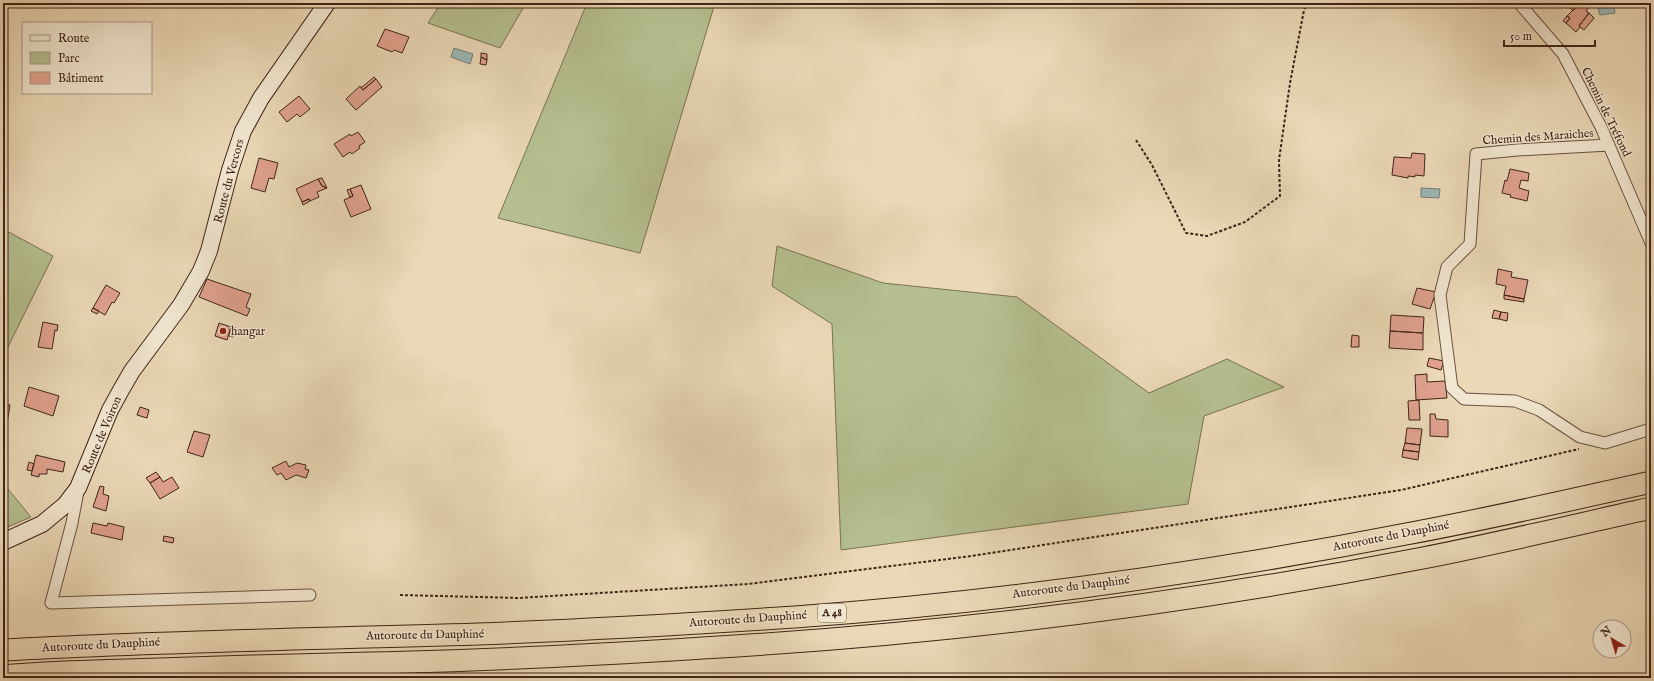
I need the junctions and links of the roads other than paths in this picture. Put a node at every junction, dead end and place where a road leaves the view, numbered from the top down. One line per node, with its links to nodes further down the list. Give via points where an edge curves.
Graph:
1 (327, 3): 7 (main road, Route du Vercors, via 261,98 243,131 209,251 201,271)
2 (1519, 3): 5 (street, Chemin de Tréfond, via 1563,54)
3 (1648, 3): 4 (lane)
4 (1651, 6)
5 (1609, 145): 6 (street, Chemin de Tréfond); 8 (street, Chemin des Maraiches, via 1476,154 1470,244 1447,267 1440,295 1452,388 1464,399 1515,401 1539,410 1580,437 1605,444)
6 (1651, 243)
7 (181, 305): 10 (main road, Route de Voiron, via 121,390 110,410)
8 (1651, 429)
9 (1651, 482): 14 (highway, Autoroute du Dauphiné / A 48, via 1408,534 1257,561 1110,583 947,603 797,617 580,630 128,643)
10 (78, 488): 12 (main road, Route de Voiron, via 65,504 42,524); 13 (street, via 72,524 51,603)
11 (1651, 508): 15 (highway, A 48, via 1424,558 1302,579 1042,618 902,633 488,660 260,665)
12 (3, 542)
13 (310, 594)
14 (3, 650)
15 (3, 676)

